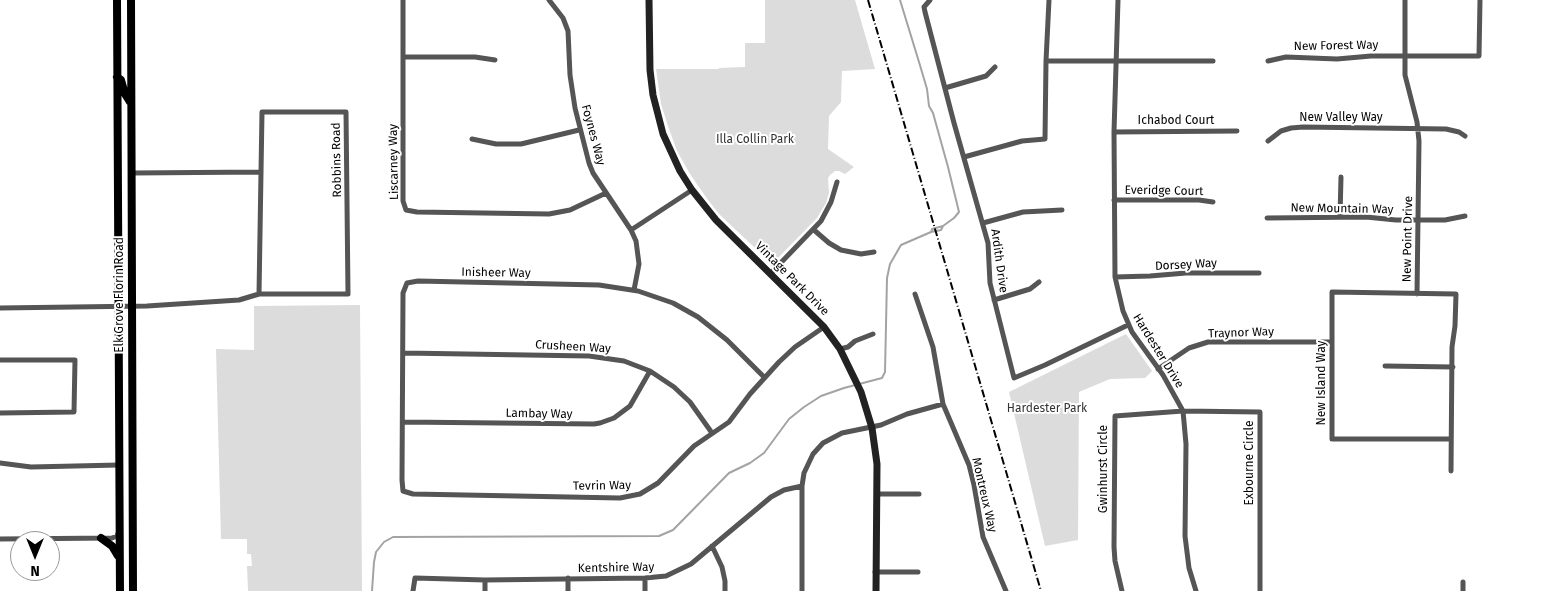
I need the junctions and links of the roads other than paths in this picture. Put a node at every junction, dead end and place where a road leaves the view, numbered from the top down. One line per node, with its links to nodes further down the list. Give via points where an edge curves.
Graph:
1 (117, 0): 21 (main road, Elk Grove Florin Road)
2 (131, 0): 23 (main road, Elk Grove Florin Road)
3 (403, 0): 14 (street, Liscarney Way)
4 (548, 0): 12 (street)
5 (561, 0): 12 (street)
6 (649, 0): 36 (street, Vintage Park Drive, via 650,70 656,108 668,147)
7 (930, 0): 22 (street, Ardith Drive, via 924,7)
8 (1048, 0): 16 (street)
9 (1118, 0): 17 (street, Hardester Drive)
10 (1405, 0): 13 (street, New Point Drive)
11 (1480, 0): 13 (street, New Forest Way, via 1479,56)
12 (554, 5): 25 (street, Foynes Way, via 563,18 569,38)
13 (1404, 56): 19 (street, New Forest Way, via 1286,57); 24 (street, New Point Drive, via 1405,75)
14 (404, 57): 15 (street); 37 (street, Liscarney Way, via 403,201 406,210 549,214 570,210)
15 (495, 60)
16 (1046, 61): 17 (street); 31 (street, via 1045,139 1022,141)
17 (1117, 61): 18 (street); 27 (street, Hardester Drive)
18 (1213, 61)
19 (1268, 61)
20 (994, 67): 22 (street, via 986,76)
21 (117, 77): 23 (main road, via 122,80); 58 (main road, Elk Grove Florin Road)
22 (945, 88): 31 (street, Ardith Drive)
23 (130, 102): 33 (main road, Elk Grove Florin Road)
24 (1418, 128): 28 (street, New Valley Way, via 1446,129); 30 (street, New Valley Way, via 1291,128); 44 (street, New Point Drive)
25 (579, 130): 29 (street, via 521,144 496,144); 37 (street, Foynes Way, via 593,173)
26 (1237, 131): 27 (street, Ichabod Court)
27 (1114, 132): 38 (street, Hardester Drive)
28 (1465, 136)
29 (472, 139)
30 (1268, 141)
31 (964, 157): 45 (street, Ardith Drive)
32 (261, 172): 33 (street); 54 (street, Robbins Road); 54 (street, Robbins Road, via 262,112 346,112 348,294)
33 (132, 173): 59 (main road, Elk Grove Florin Road)
34 (1340, 177): 42 (street)
35 (837, 182): 47 (street, via 832,202)
36 (692, 190): 46 (street); 49 (street, Vintage Park Drive, via 716,220)
37 (606, 193): 46 (street, Foynes Way)
38 (1114, 200): 39 (street, Everidge Court); 51 (street, Hardester Drive)
39 (1213, 202)
40 (1062, 210): 45 (street, via 1023,212)
41 (1465, 216): 44 (street, New Mountain Way, via 1452,220)
42 (1340, 217): 43 (street, New Mountain Way); 44 (street, New Mountain Way)
43 (1267, 218)
44 (1418, 220): 56 (street, New Point Drive)
45 (983, 223): 57 (street, Ardith Drive)
46 (630, 230): 53 (street, Foynes Way, via 636,241 639,264)
47 (814, 230): 48 (street, via 841,250 861,254); 49 (street)
48 (874, 252)
49 (771, 273): 62 (street, Vintage Park Drive)
50 (1259, 273): 51 (street, Dorsey Way)
51 (1115, 277): 61 (street, Hardester Drive)
52 (1039, 282): 57 (street)
53 (634, 290): 66 (street, Inisheer Way, via 599,285 407,283 403,293); 72 (street, Inisheer Way, via 698,317)
54 (259, 294): 59 (street, Robbins Road, via 239,300)
55 (915, 294): 73 (street, Montreux Way, via 933,347)
56 (1417, 294): 64 (street, New Island Way, via 1332,292); 69 (street, New Point Drive, via 1456,294)
57 (994, 300): 61 (street, Ardith Drive, via 1014,378)
58 (118, 306): 59 (street, Robbins Road); 60 (street, Robbins Road); 81 (main road, Elk Grove Florin Road)
59 (131, 306): 99 (main road, Elk Grove Florin Road)
60 (0, 308)
61 (1128, 325): 70 (street, Hardester Drive)
62 (824, 327): 65 (street, Vintage Park Drive); 72 (street, Tevrin Way)
63 (873, 334): 65 (street)
64 (1332, 342): 70 (street, Traynor Way, via 1208,342 1184,351); 79 (street, New Island Way, via 1332,439)
65 (840, 348): 77 (street, Vintage Park Drive, via 862,392)
66 (404, 353): 71 (street, Crusheen Way, via 596,356 624,361); 76 (street, Inisheer Way)
67 (0, 360): 75 (street, via 75,360 74,412)
68 (1384, 366): 69 (street)
69 (1453, 367): 79 (street, New Point Drive)
70 (1158, 369): 74 (street, Hardester Drive)
71 (650, 371): 76 (street, Lambay Way, via 630,406 614,418 600,423); 78 (street, Crusheen Way, via 680,392)
72 (764, 377): 78 (street, Tevrin Way, via 733,417)
73 (943, 404): 77 (street); 107 (street, Montreux Way, via 969,465 983,537)
74 (1183, 411): 108 (street, Gwinhurst Circle, via 1114,416 1114,546); 109 (street, Hardester Drive, via 1185,536); 110 (street, Exbourne Circle, via 1260,412)
75 (0, 413)
76 (403, 422): 84 (street, Inisheer Way)
77 (872, 428): 83 (street, via 842,433 823,444 809,460); 85 (street, Vintage Park Drive)
78 (712, 434): 84 (street, Tevrin Way, via 694,446 652,487 627,497 413,494)
79 (1451, 440): 82 (street, New Point Drive)
80 (0, 463): 81 (street, via 31,467)
81 (120, 466): 87 (main road, Elk Grove Florin Road)
82 (1451, 472)
83 (802, 486): 90 (street, Kentshire Way, via 771,496); 105 (street)
84 (403, 491)
85 (878, 494): 86 (street); 92 (street, Vintage Park Drive)
86 (919, 494)
87 (120, 530): 88 (street, via 117,536); 91 (main road, Elk Grove Florin Road)
88 (101, 538): 89 (street); 91 (main road, via 116,551)
89 (0, 539)
90 (712, 546): 95 (street, Kentshire Way, via 679,571); 104 (street, via 722,567)
91 (120, 560): 98 (main road, Elk Grove Florin Road)
92 (875, 572): 93 (street); 106 (street, Vintage Park Drive)
93 (918, 572)
94 (568, 578): 95 (street, Kentshire Way); 96 (street, Kentshire Way); 102 (street)
95 (645, 578): 103 (street)
96 (485, 580): 100 (street, Kentshire Way, via 415,578); 101 (street)
97 (1463, 582): 111 (street)
98 (120, 591)
99 (133, 591)
100 (414, 591)
101 (485, 591)
102 (568, 591)
103 (645, 591)
104 (725, 591)
105 (802, 591)
106 (876, 591)
107 (1006, 591)
108 (1122, 591)
109 (1196, 591)
110 (1260, 591)
111 (1463, 591)

